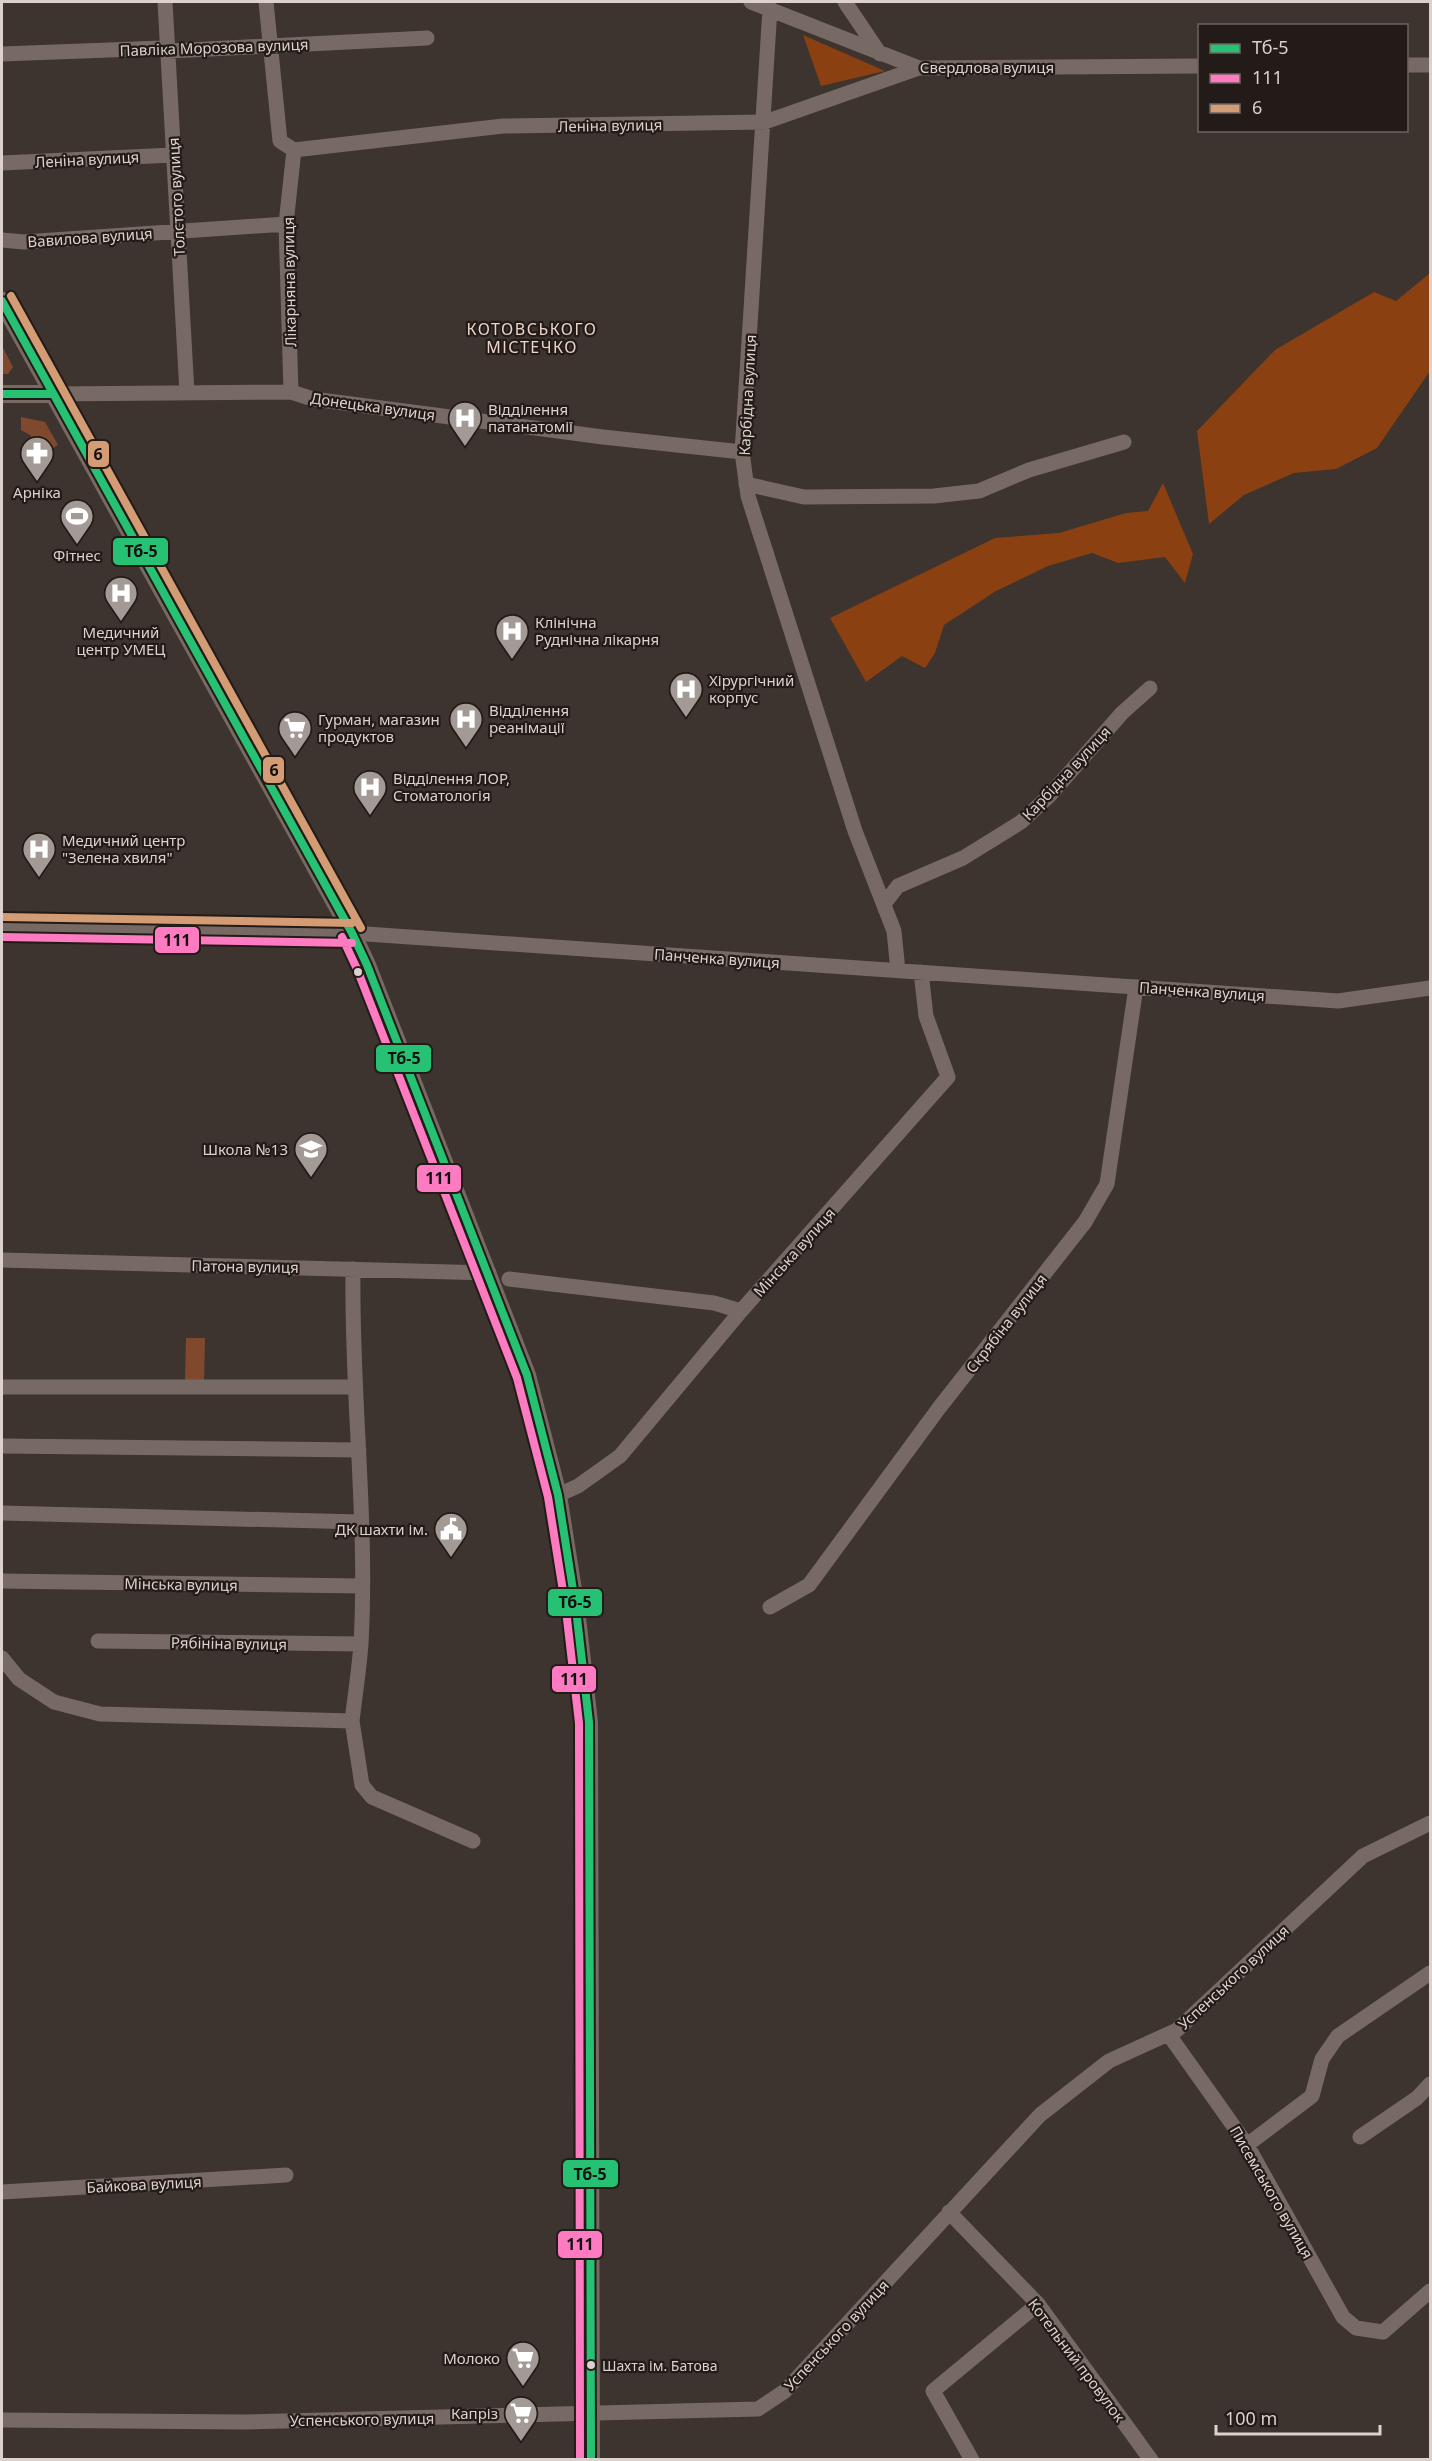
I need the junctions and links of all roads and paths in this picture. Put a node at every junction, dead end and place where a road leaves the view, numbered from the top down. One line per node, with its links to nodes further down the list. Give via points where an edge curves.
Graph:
1 (165, 2): 8 (street, Толстого вулиця)
2 (266, 2): 7 (street)
3 (751, 2): 5 (street, Свердлова вулиця)
4 (845, 2): 10 (street)
5 (770, 8): 10 (street, Свердлова вулиця); 15 (street, Карбідна вулиця)
6 (427, 38): 7 (street, Павліка Морозова вулиця)
7 (271, 47): 8 (street, Павліка Морозова вулиця); 16 (street, via 280,141)
8 (169, 51): 9 (street, Павліка Морозова вулиця, via 162,48); 17 (street, Толстого вулиця)
9 (2, 54)
10 (880, 54): 14 (street, Свердлова вулиця)
11 (1408, 65): 12 (street)
12 (1431, 65)
13 (1198, 66): 14 (street, Свердлова вулиця)
14 (918, 68): 15 (street, Леніна вулиця)
15 (765, 122): 16 (street, Леніна вулиця, via 503,126); 28 (street, Карбідна вулиця)
16 (294, 150): 19 (street, Лікарняна вулиця)
17 (173, 155): 18 (street, Леніна вулиця); 20 (street, Толстого вулиця)
18 (2, 163)
19 (286, 224): 20 (street, Вавилова вулиця); 23 (street, Лікарняна вулиця)
20 (178, 231): 21 (street, Вавилова вулиця, via 24,242); 24 (street, Толстого вулиця)
21 (2, 240)
22 (2, 301): 26 (main road)
23 (291, 392): 24 (street, Донецька вулиця); 28 (street, Донецька вулиця, via 314,399)
24 (187, 393): 26 (street, Донецька вулиця)
25 (2, 394): 26 (main road, Донецька вулиця)
26 (51, 394): 33 (main road)
27 (1124, 442): 29 (street, via 1029,470 979,491 934,496 804,497)
28 (742, 452): 29 (street, Карбідна вулиця)
29 (746, 484): 31 (street, Карбідна вулиця, via 855,831)
30 (1150, 688): 31 (street, Карбідна вулиця, via 1021,822 963,858 898,886)
31 (884, 904): 34 (street, Карбідна вулиця, via 894,931)
32 (2, 927): 33 (street, Панченка вулиця)
33 (352, 933): 34 (street, Панченка вулиця); 40 (main road)
34 (898, 971): 35 (street, Панченка вулиця)
35 (921, 972): 36 (street, Панченка вулиця); 42 (street, Мінська вулиця, via 926,1016 948,1077)
36 (1136, 987): 37 (street, Панченка вулиця, via 1338,1001); 52 (street, Скрябіна вулиця, via 1107,1184 1085,1222 939,1408 809,1585)
37 (1431, 988)
38 (2, 1260): 39 (street, Патона вулиця)
39 (353, 1269): 40 (street, Патона вулиця); 44 (street)
40 (489, 1273): 47 (main road, via 527,1375)
41 (509, 1279): 42 (street, via 714,1303)
42 (741, 1311): 47 (street, Мінська вулиця, via 620,1456 578,1486)
43 (2, 1387): 44 (street)
44 (355, 1387): 46 (street)
45 (2, 1446): 46 (street)
46 (359, 1450): 49 (street)
47 (558, 1494): 69 (main road, via 589,1722)
48 (2, 1513): 49 (street)
49 (360, 1522): 51 (street)
50 (2, 1581): 51 (street, Мінська вулиця)
51 (361, 1586): 54 (street)
52 (770, 1607)
53 (98, 1641): 54 (street, Рябініна вулиця)
54 (361, 1644): 56 (street)
55 (2, 1658): 56 (street, via 19,1679 54,1702 100,1714)
56 (352, 1721): 58 (street, via 362,1785 372,1797)
57 (1431, 1823): 60 (street, Успенського вулиця, via 1364,1856)
58 (473, 1841)
59 (1431, 1972): 63 (street, via 1338,2036 1322,2059 1312,2096)
60 (1169, 2035): 63 (street, Писемського вулиця); 66 (street, Успенського вулиця, via 1109,2061 1040,2115)
61 (1431, 2084): 62 (street)
62 (1360, 2137)
63 (1247, 2145): 67 (street, Писемського вулиця, via 1343,2317 1356,2328 1383,2332)
64 (286, 2175): 65 (street, Байкова вулиця)
65 (2, 2192)
66 (950, 2212): 68 (street, Котельний провулок); 69 (street, Успенського вулиця, via 785,2391 758,2409)
67 (1431, 2291)
68 (1038, 2304): 72 (street, via 933,2391); 73 (street, Котельний провулок)
69 (591, 2414): 70 (street, Успенського вулиця, via 246,2422); 71 (main road)
70 (2, 2420)
71 (591, 2460)
72 (972, 2460)
73 (1151, 2460)

